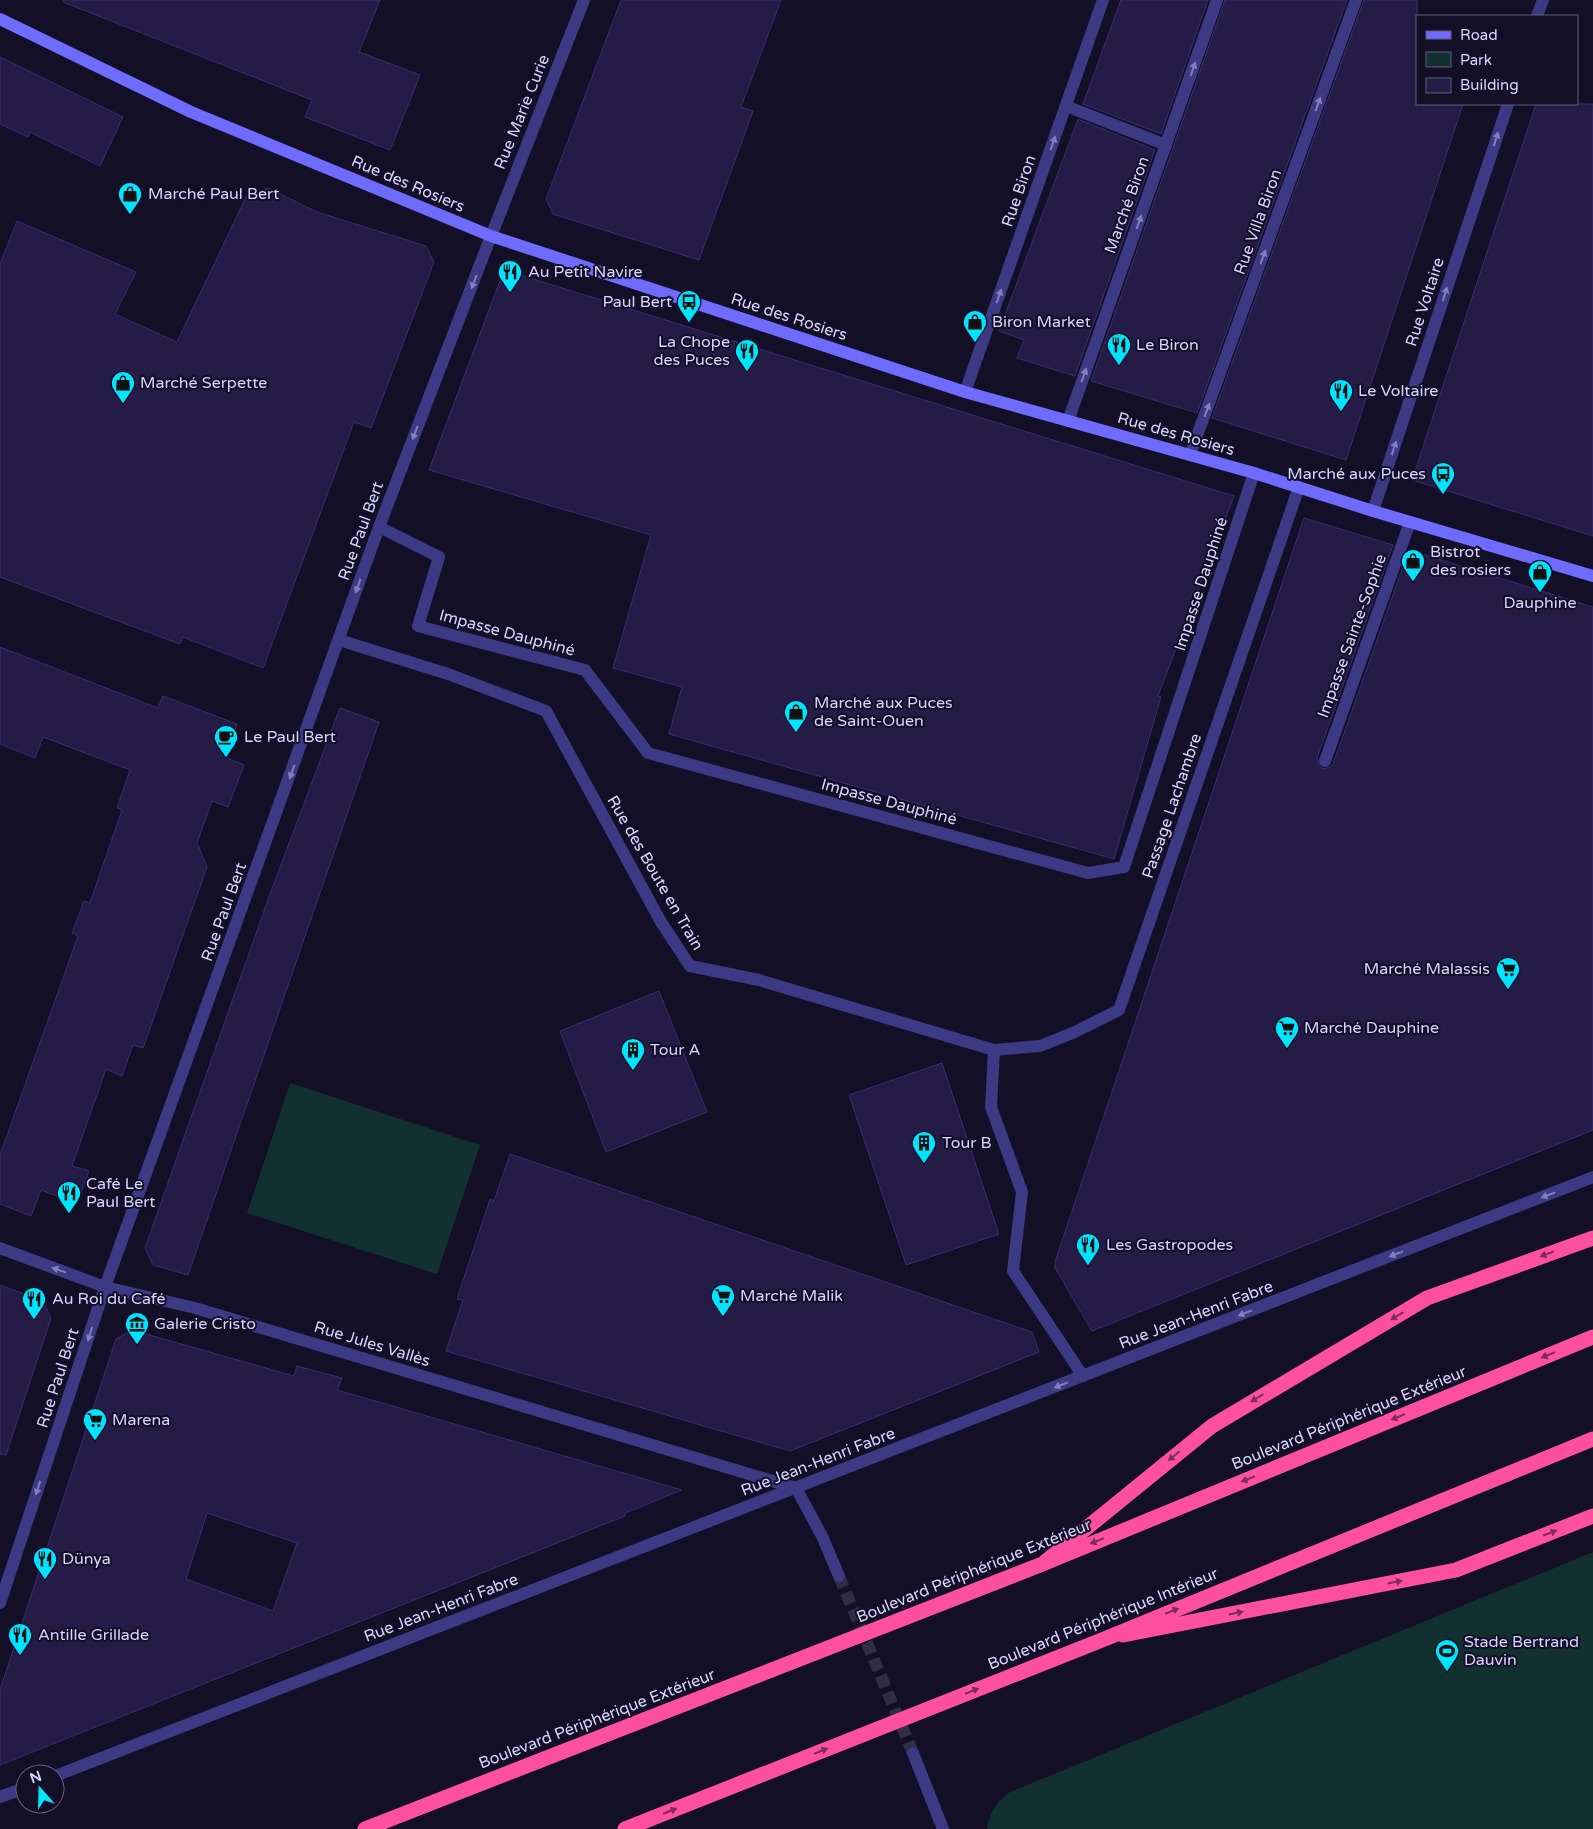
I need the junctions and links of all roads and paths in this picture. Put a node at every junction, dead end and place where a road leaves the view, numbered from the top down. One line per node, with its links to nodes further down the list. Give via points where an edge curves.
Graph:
1 (584, 0): 11 (street, Rue Marie Curie)
2 (1103, 0): 9 (street, Rue Biron)
3 (1217, 0): 10 (street, Marché Biron, one-way to 3)
4 (1356, 0): 14 (street, Rue Villa Biron, one-way to 4)
5 (1542, 0): 6 (street)
6 (1537, 15)
7 (0, 19): 11 (street, Rue des Rosiers, via 192,112)
8 (1508, 105): 17 (street, Rue Voltaire, one-way to 8)
9 (1066, 106): 10 (street); 12 (street, Rue Biron, one-way to 9)
10 (1166, 145): 13 (street, Marché Biron, one-way to 10)
11 (491, 236): 12 (street, Rue des Rosiers); 19 (street, Rue Paul Bert, one-way to 19)
12 (965, 392): 13 (street, Rue des Rosiers)
13 (1068, 421): 14 (street, Rue des Rosiers)
14 (1190, 455): 15 (street, Rue des Rosiers)
15 (1254, 473): 16 (street, Rue des Rosiers); 19 (street, Impasse Dauphiné, via 1124,867 1088,873 648,753 585,670 418,626 439,557)
16 (1300, 487): 17 (street, Rue des Rosiers); 23 (street, Passage Lachambre, via 1119,1010 1040,1046)
17 (1374, 511): 18 (street, Rue des Rosiers)
18 (1410, 522): 20 (street, Rue des Rosiers); 22 (street, Impasse Sainte-Sophie)
19 (379, 527): 21 (street, Rue Paul Bert, one-way to 21)
20 (1593, 576)
21 (339, 640): 23 (street, Rue des Boute en Train, via 448,674 546,711 661,922 690,966 759,980); 27 (street, Rue Paul Bert, one-way to 27)
22 (1325, 761)
23 (994, 1050): 29 (street, via 991,1107 1022,1192 1013,1271)
24 (1593, 1177): 29 (street, Rue Jean-Henri Fabre, one-way to 29)
25 (1593, 1238): 33 (highway, one-way to 33, bridge, via 1427,1298 1212,1426)
26 (0, 1248): 27 (street, Rue Jules Vallès, one-way to 26)
27 (104, 1287): 31 (street, Rue Jules Vallès, via 195,1308); 35 (street, Rue Paul Bert, one-way to 35)
28 (1593, 1337): 33 (highway, Boulevard Périphérique Extérieur, one-way to 33, bridge)
29 (1083, 1376): 31 (street, Rue Jean-Henri Fabre, one-way to 31)
30 (1593, 1439): 36 (highway, Boulevard Périphérique Intérieur, one-way to 30, bridge)
31 (796, 1488): 34 (street); 38 (street, Rue Jean-Henri Fabre)
32 (1593, 1516): 36 (highway, one-way to 32, bridge, via 1456,1570)
33 (1040, 1565): 41 (highway, Boulevard Périphérique Extérieur, bridge)
34 (839, 1576)
35 (0, 1603)
36 (1102, 1640): 42 (highway, Boulevard Périphérique Intérieur, one-way to 36, bridge)
37 (913, 1753): 43 (street)
38 (65, 1772)
39 (15, 1792): 40 (street)
40 (0, 1798)
41 (365, 1829)
42 (625, 1829)
43 (943, 1829)

